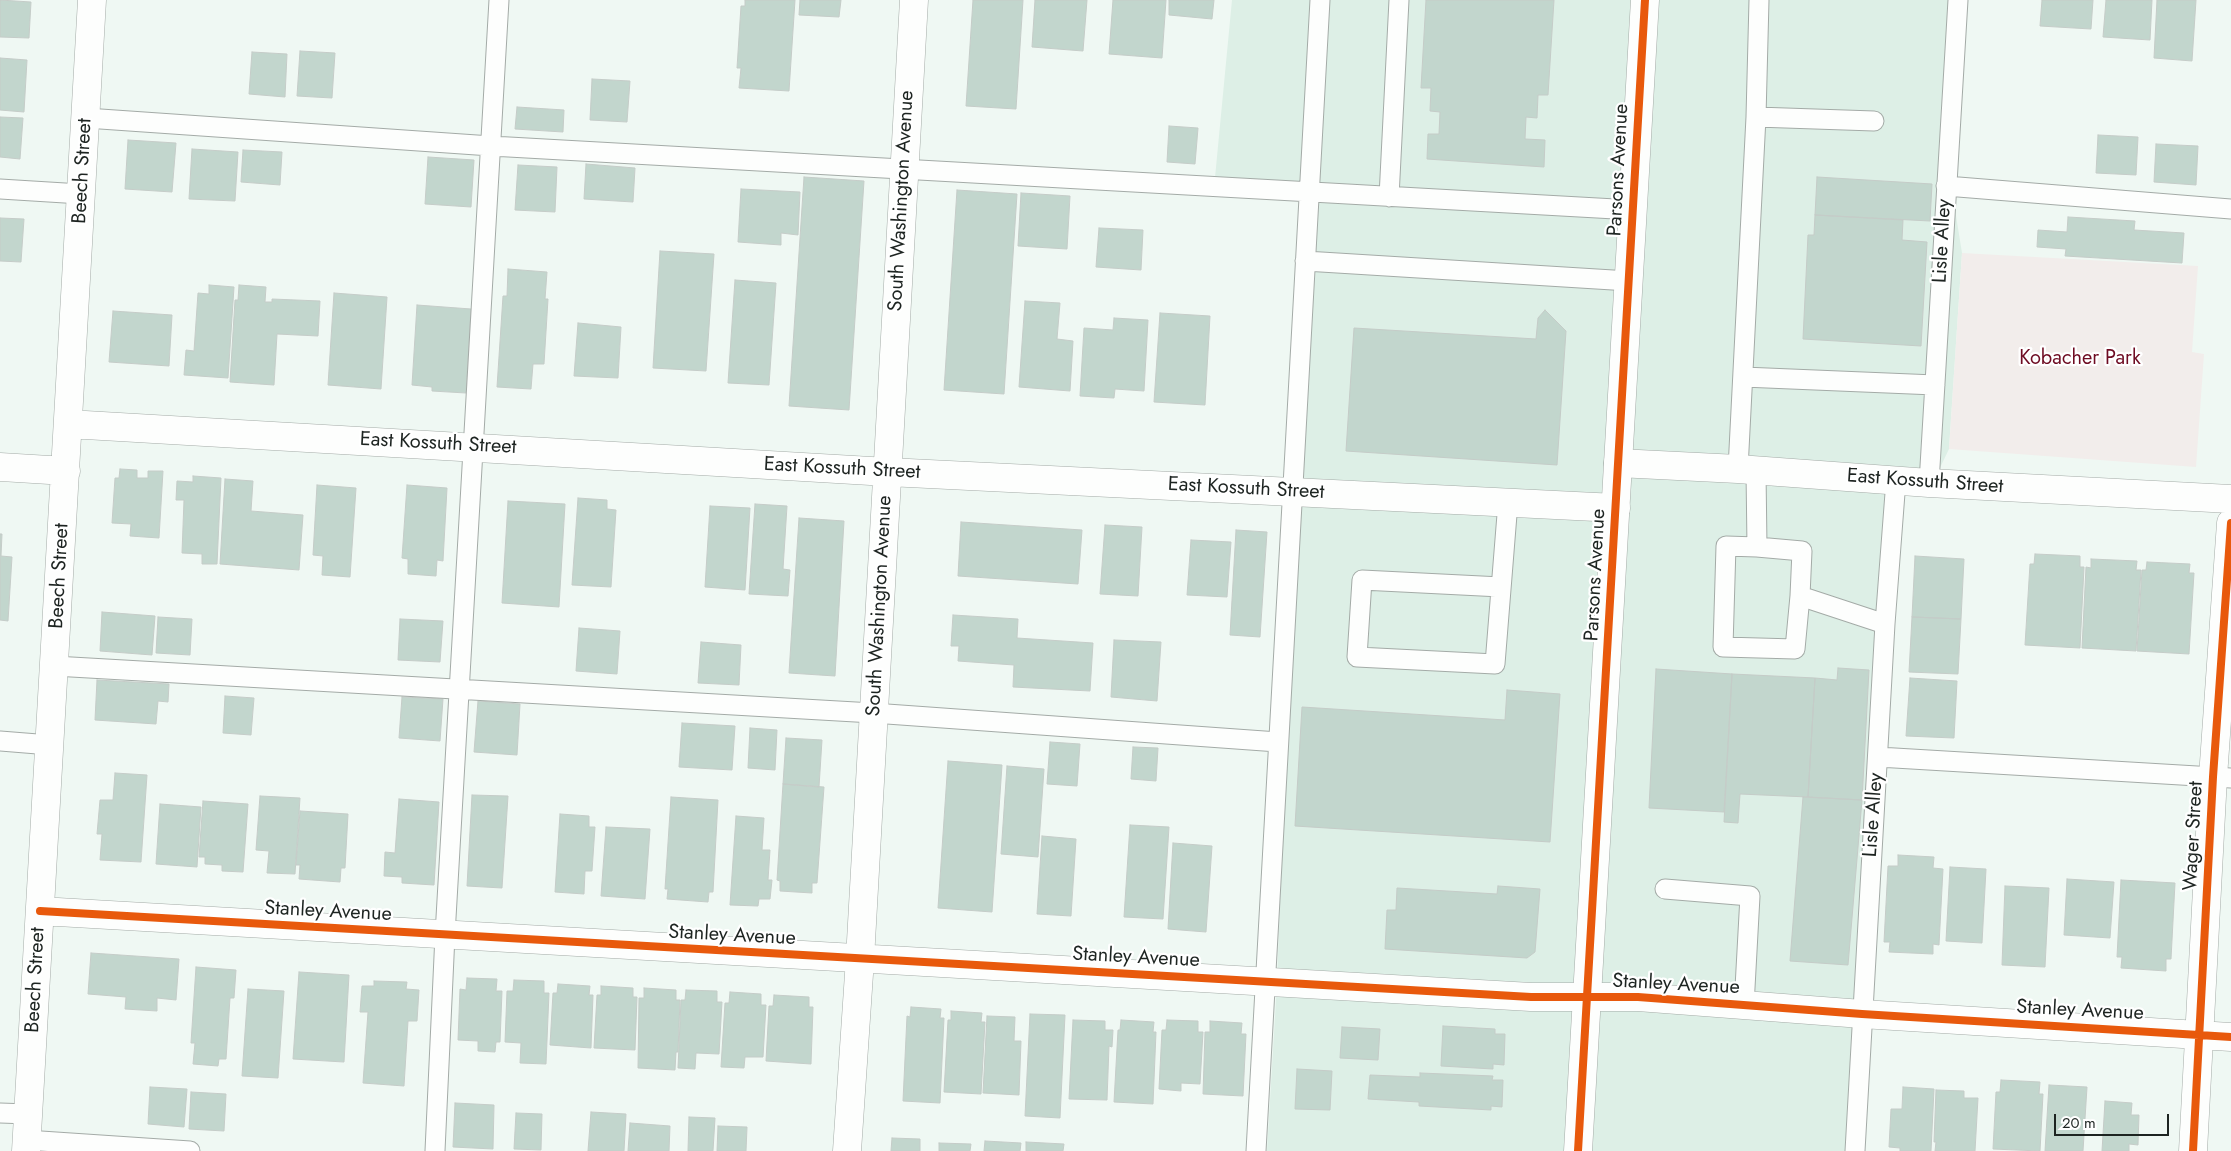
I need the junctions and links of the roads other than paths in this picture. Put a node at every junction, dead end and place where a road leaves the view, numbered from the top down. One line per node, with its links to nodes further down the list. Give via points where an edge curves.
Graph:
1 (92, 0): 10 (street, Beech Street)
2 (499, 0): 12 (lane)
3 (914, 0): 13 (street, South Washington Avenue)
4 (1320, 0): 16 (lane)
5 (1399, 0): 18 (lane)
6 (1645, 0): 20 (street, Parsons Avenue)
7 (1759, 0): 9 (lane)
8 (1958, 0): 14 (lane, Lisle Alley)
9 (1756, 117): 11 (lane); 23 (lane)
10 (86, 118): 12 (lane); 17 (street, Beech Street)
11 (1874, 121)
12 (491, 146): 13 (lane); 26 (lane)
13 (903, 168): 16 (lane); 31 (street, South Washington Avenue)
14 (1946, 186): 19 (lane); 24 (lane, Lisle Alley)
15 (0, 189): 17 (lane)
16 (1309, 193): 18 (lane); 21 (lane)
17 (81, 194): 25 (street, Beech Street)
18 (1390, 197): 20 (lane)
19 (2231, 209)
20 (1633, 210): 22 (street, Parsons Avenue)
21 (1305, 261): 22 (lane); 34 (lane)
22 (1629, 281): 27 (street, Parsons Avenue)
23 (1743, 377): 24 (lane); 29 (lane)
24 (1935, 385): 33 (lane, Lisle Alley)
25 (68, 424): 26 (street, East Kossuth Street); 30 (street, Beech Street)
26 (473, 446): 31 (street, East Kossuth Street); 44 (lane)
27 (1618, 463): 29 (street, East Kossuth Street); 37 (street, Parsons Avenue)
28 (0, 467): 30 (street)
29 (1747, 470): 32 (street, East Kossuth Street); 39 (lane)
30 (66, 471): 43 (street, Beech Street)
31 (888, 472): 34 (street, East Kossuth Street); 45 (street, South Washington Avenue)
32 (1896, 480): 33 (street, East Kossuth Street); 42 (lane, Lisle Alley)
33 (1929, 483): 35 (street, East Kossuth Street)
34 (1292, 491): 36 (street, East Kossuth Street); 47 (lane)
35 (2231, 498)
36 (1508, 502): 37 (street, East Kossuth Street); 40 (lane)
37 (1616, 508): 56 (street, Parsons Avenue)
38 (2231, 524): 50 (street, Wager Street)
39 (1757, 547): 41 (lane, via 1802,551); 41 (lane, via 1726,546 1722,647 1795,650)
40 (1501, 588): 40 (lane, via 1495,664 1356,657 1362,580)
41 (1800, 596): 42 (lane)
42 (1885, 624): 49 (lane, Lisle Alley)
43 (54, 666): 44 (lane); 48 (street, Beech Street)
44 (459, 690): 45 (lane); 53 (lane)
45 (873, 713): 47 (lane); 54 (street, South Washington Avenue)
46 (0, 742): 48 (lane)
47 (1278, 742): 55 (lane)
48 (50, 745): 52 (street, Beech Street)
49 (1878, 757): 50 (lane); 58 (lane, Lisle Alley)
50 (2222, 778): 59 (street, Wager Street)
51 (1666, 889): 57 (lane, via 1750,896)
52 (40, 911): 53 (street, Stanley Avenue); 62 (street, Beech Street)
53 (445, 935): 54 (street, Stanley Avenue); 64 (lane)
54 (860, 960): 55 (street, Stanley Avenue); 65 (street, South Washington Avenue)
55 (1266, 982): 56 (street, Stanley Avenue, via 1531,997); 66 (lane)
56 (1588, 997): 57 (street, Stanley Avenue, via 1638,997); 67 (street, Parsons Avenue)
57 (1744, 1006): 58 (street, Stanley Avenue)
58 (1862, 1014): 59 (street, Stanley Avenue); 68 (lane, Lisle Alley)
59 (2199, 1034): 60 (street, Stanley Avenue); 69 (street, Wager Street)
60 (2231, 1037)
61 (0, 1113): 62 (lane)
62 (26, 1135): 63 (lane)
63 (190, 1151)
64 (435, 1151)
65 (847, 1151)
66 (1256, 1151)
67 (1578, 1151)
68 (1855, 1151)
69 (2193, 1151)

